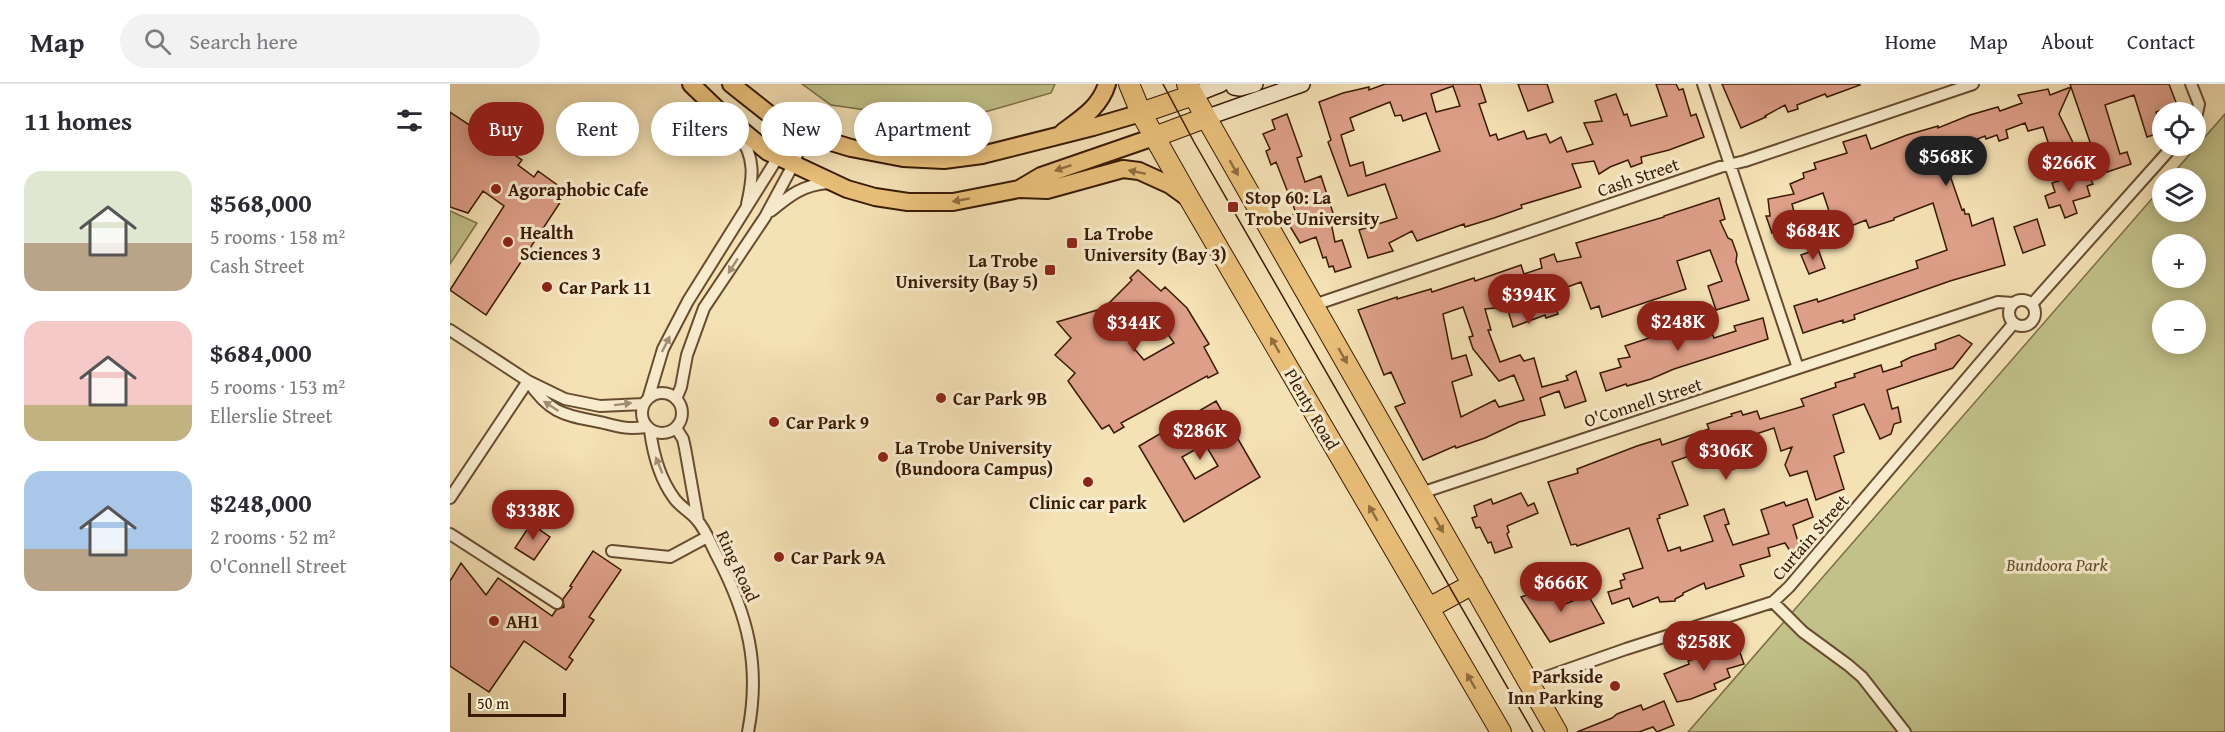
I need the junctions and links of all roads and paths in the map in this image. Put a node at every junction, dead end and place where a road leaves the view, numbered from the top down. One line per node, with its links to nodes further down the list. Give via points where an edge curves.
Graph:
1 (691, 84): 13 (main road)
2 (731, 84): 15 (main road)
3 (1107, 84): 19 (main road, via 1092,111)
4 (1129, 84): 16 (highway, Plenty Road)
5 (1221, 84): 12 (main road)
6 (1233, 84): 7 (main road, via 1238,88)
7 (1255, 84)
8 (1302, 84): 17 (main road)
9 (1703, 84): 27 (street)
10 (1973, 84): 27 (street, Cash Street)
11 (2191, 84): 14 (street)
12 (1190, 89): 16 (highway); 17 (highway)
13 (710, 102)
14 (2198, 102)
15 (761, 108)
16 (1141, 113): 19 (main road); 20 (highway, Plenty Road)
17 (1205, 118): 20 (highway); 35 (highway, one-way to 35)
18 (749, 136): 26 (main road)
19 (1057, 136): 21 (main road, via 982,155 944,160 876,154)
20 (1154, 136): 29 (main road, one-way to 29, via 1041,176); 30 (highway, Plenty Road)
21 (842, 144)
22 (749, 156): 31 (street, via 753,177)
23 (790, 156): 26 (street)
24 (790, 156): 26 (street)
25 (2164, 156): 34 (street)
26 (786, 161): 28 (main road); 31 (street); 32 (street)
27 (1730, 165): 35 (street, Cash Street); 38 (street)
28 (832, 183): 29 (main road, one-way to 28, via 953,201 917,202 875,196); 32 (street, via 800,189)
29 (1019, 189): 30 (main road, one-way to 29, via 1154,177 1131,170 1047,190)
30 (1189, 198): 55 (highway, Plenty Road, one-way to 30)
31 (746, 210): 41 (street, one-way to 31, via 663,349)
32 (765, 217): 40 (street, one-way to 40, via 705,308)
33 (2013, 303): 34 (street, via 2023,300); 36 (street, via 2009,314); 38 (street, O'Connell Street, via 1998,302)
34 (2032, 304): 36 (street, via 2032,322 2023,326)
35 (1314, 305): 46 (highway, one-way to 46)
36 (2014, 323): 53 (street, Curtain Street)
37 (450, 330): 39 (street)
38 (1798, 368): 46 (street, O'Connell Street)
39 (528, 381): 42 (street); 43 (street, one-way to 39, via 544,402); 47 (street)
40 (676, 399): 41 (street, via 662,393); 44 (street, via 683,412)
41 (646, 401): 42 (street, one-way to 41, via 600,406); 45 (street, via 641,413)
42 (576, 403): 43 (street)
43 (570, 417): 45 (street, via 626,429)
44 (676, 428): 45 (street, via 660,434); 48 (street, Ring Road, via 683,439)
45 (648, 429): 48 (street, Ring Road, one-way to 45, via 674,498)
46 (1421, 494): 52 (highway, one-way to 52)
47 (450, 498)
48 (698, 521): 50 (street, Ring Road)
49 (450, 534): 54 (street)
50 (707, 537): 51 (street, via 670,557); 57 (street, Ring Road, via 734,587 746,622 754,674)
51 (612, 551)
52 (1473, 584): 55 (highway); 56 (highway)
53 (1773, 602): 56 (street, Curtain Street); 60 (street, via 1803,632 1862,677)
54 (557, 603)
55 (1428, 608): 58 (highway, Plenty Road, one-way to 55)
56 (1529, 683): 59 (highway)
57 (748, 732)
58 (1501, 732)
59 (1557, 732)
60 (1905, 732)

